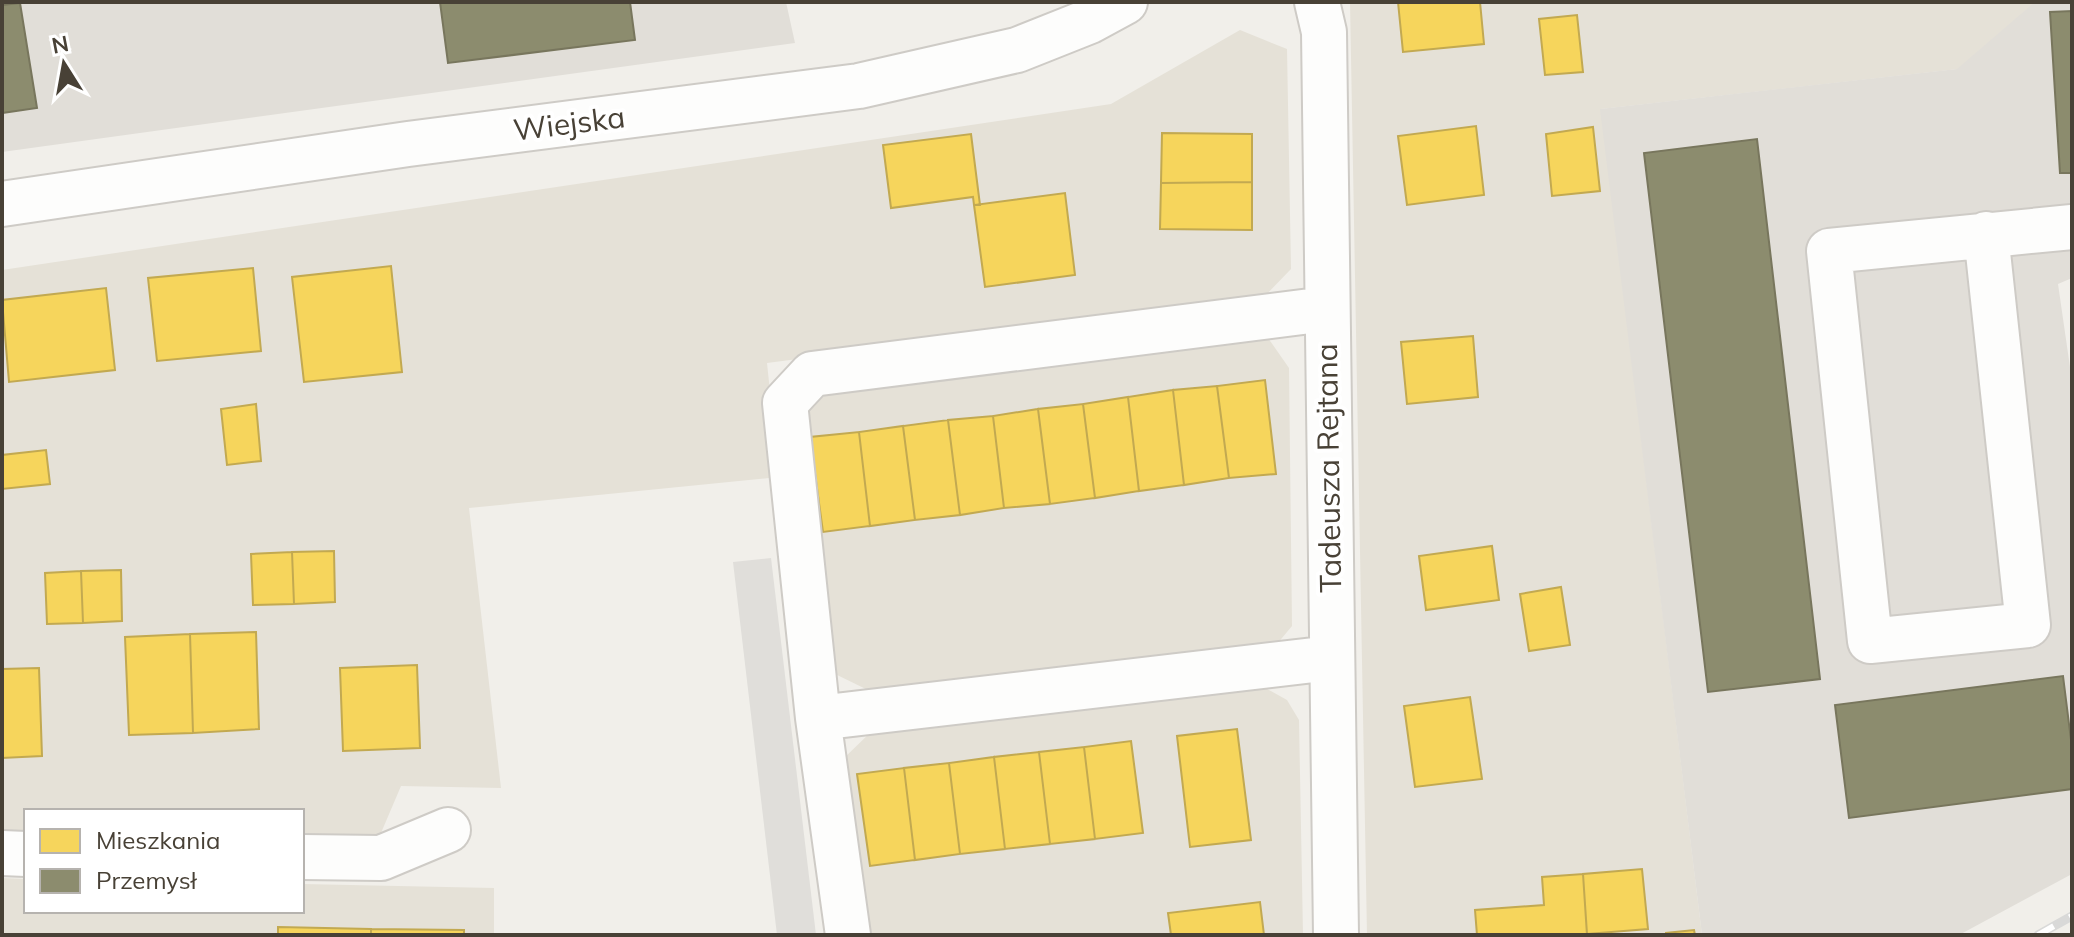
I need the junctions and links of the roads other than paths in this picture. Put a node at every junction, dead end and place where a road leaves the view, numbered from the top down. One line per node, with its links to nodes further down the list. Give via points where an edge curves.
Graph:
1 (1125, 2): 3 (street, Wiejska, via 1017,50 859,86 408,144)
2 (1317, 2): 6 (street, Tadeusza Rejtana, via 1324,32)
3 (2, 204)
4 (2072, 227): 5 (street)
5 (1986, 234): 5 (street, via 1829,251 1870,641 2028,625)
6 (1326, 309): 7 (street, Tadeusza Rejtana); 8 (street, via 812,374 785,403)
7 (1331, 658): 8 (street); 14 (street, Tadeusza Rejtana)
8 (818, 718): 13 (street)
9 (448, 830): 12 (street, via 381,858)
10 (2, 853): 11 (street)
11 (24, 854)
12 (304, 857)
13 (848, 935)
14 (1336, 935)

